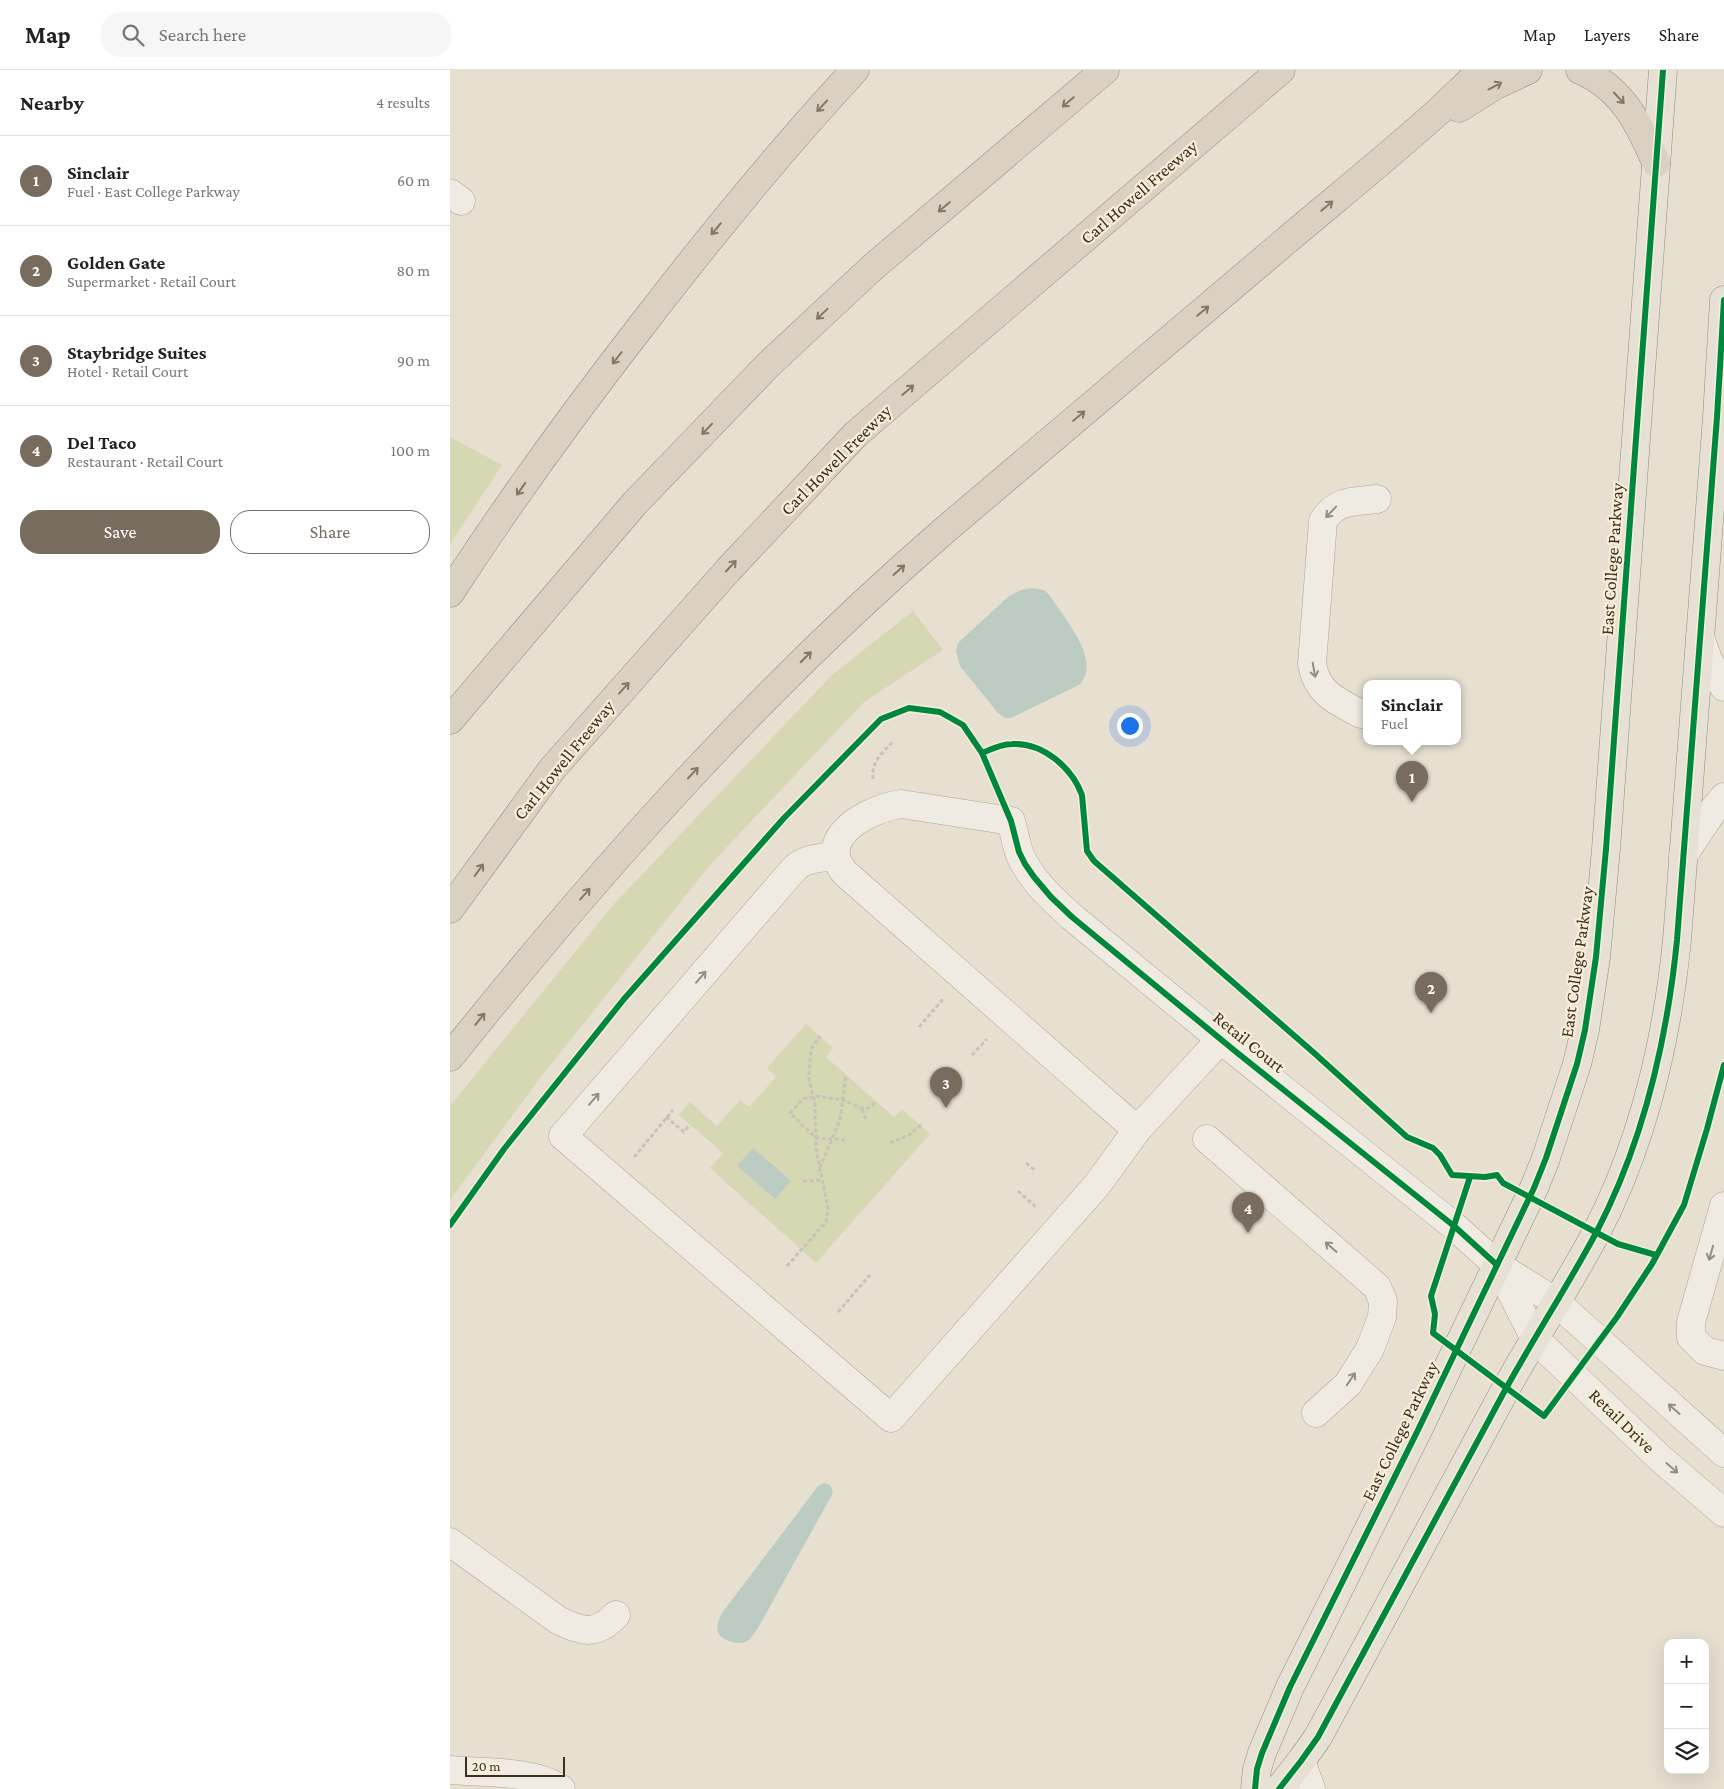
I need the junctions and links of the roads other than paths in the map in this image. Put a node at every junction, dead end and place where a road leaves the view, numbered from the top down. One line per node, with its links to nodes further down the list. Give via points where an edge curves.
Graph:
1 (855, 70): 12 (highway, one-way to 12, via 710,237 568,421)
2 (1105, 70): 16 (highway, one-way to 16, via 873,267 770,364 635,503)
3 (1281, 70): 20 (highway, Carl Howell Freeway, one-way to 3, via 553,768 729,569 856,434)
4 (1481, 70): 8 (highway)
5 (1528, 70): 8 (highway, one-way to 5, via 1496,85)
6 (1580, 70): 9 (highway, one-way to 9, via 1605,84 1631,111)
7 (1663, 70): 9 (main road, East College Parkway)
8 (1408, 139): 22 (highway, one-way to 8, via 511,980 646,823 821,642 1012,473)
9 (1656, 163): 26 (main road, East College Parkway, via 1605,859 1590,998 1577,1064 1557,1126 1534,1188)
10 (1724, 300): 13 (main road)
11 (1377, 499): 15 (street, one-way to 15, via 1336,506 1323,521 1314,636 1312,664 1316,680 1329,696)
12 (450, 593)
13 (1700, 638): 14 (street); 19 (main road)
14 (1724, 686)
15 (1361, 714)
16 (450, 720)
17 (1724, 797): 19 (street)
18 (835, 856): 21 (street, Retail Court, via 836,846 845,831 868,813 901,804 1011,821 1025,864 1051,898); 23 (street, via 845,873); 23 (street, one-way to 18, via 1097,1185 891,1418 563,1136 794,869 807,860)
19 (1683, 856): 27 (main road, via 1673,976 1647,1099 1628,1159 1602,1219)
20 (450, 909)
21 (1221, 1039): 23 (street); 26 (street, Retail Court, via 1454,1226)
22 (450, 1057)
23 (1137, 1130)
24 (1207, 1139): 30 (street, one-way to 24, via 1348,1384 1370,1349 1382,1317 1383,1301 1377,1287)
25 (1724, 1206): 29 (street, one-way to 29, via 1691,1322 1691,1337 1705,1351)
26 (1497, 1265): 27 (street); 28 (street, Retail Drive); 38 (main road, East College Parkway, via 1290,1687 1262,1753)
27 (1556, 1302): 28 (main road); 31 (street, one-way to 27)
28 (1535, 1339): 32 (street, Retail Drive, one-way to 32, via 1661,1459); 35 (main road, via 1318,1737)
29 (1724, 1356)
30 (1316, 1413)
31 (1724, 1453)
32 (1724, 1513)
33 (450, 1542): 34 (street, via 570,1627 603,1628)
34 (616, 1615)
35 (1301, 1761): 39 (main road); 40 (street)
36 (450, 1770): 37 (street, via 529,1776)
37 (562, 1789)
38 (1256, 1789)
39 (1279, 1789)
40 (1311, 1789)

